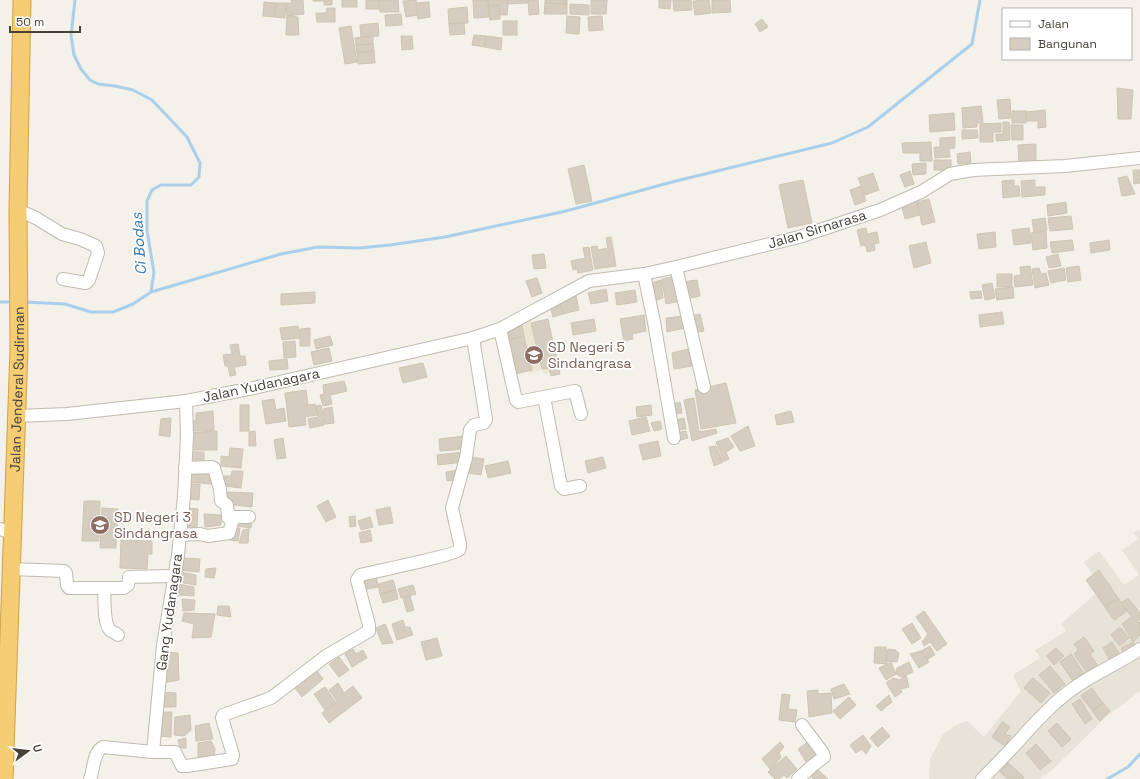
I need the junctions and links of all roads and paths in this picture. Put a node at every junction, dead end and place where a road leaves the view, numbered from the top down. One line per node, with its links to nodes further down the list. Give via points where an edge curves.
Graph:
1 (22, 0): 3 (highway, Jalan Jenderal Sudirman)
2 (1140, 158): 4 (street, Jalan Sirnarasa, via 1065,166 973,170 950,174 921,192 880,210 799,237)
3 (18, 210): 6 (street, via 62,234 96,246 98,253 89,280 86,283); 13 (highway, Jalan Jenderal Sudirman)
4 (676, 267): 5 (street, Jalan Sirnarasa); 9 (street)
5 (644, 274): 7 (street, Jalan Sirnarasa, via 589,281); 14 (street)
6 (63, 279)
7 (500, 329): 8 (street, Jalan Yudanagara); 10 (street, via 516,401)
8 (473, 338): 11 (street, Jalan Yudanagara, via 254,388); 27 (street, via 486,420 470,430 466,458 452,508 460,549 458,552 360,575 358,580 369,631 326,656 271,698 223,715 232,759 184,766 180,765 174,752)
9 (704, 387)
10 (544, 397): 12 (street, via 575,392); 16 (street, via 561,486 564,489)
11 (186, 400): 13 (street, Jalan Yudanagara, via 67,414); 15 (street, Gang Yudanagara)
12 (581, 414)
13 (17, 416): 19 (highway, Jalan Jenderal Sudirman)
14 (674, 438)
15 (185, 468): 17 (street, via 214,468 220,499 227,505); 20 (street, Gang Yudanagara)
16 (580, 486)
17 (228, 517): 18 (street); 20 (street, via 232,522 229,533 208,536)
18 (249, 517)
19 (6, 531): 21 (highway, Jalan Jenderal Sudirman)
20 (180, 535): 22 (street, Gang Yudanagara)
21 (11, 569): 23 (street, via 64,571 69,588); 28 (highway, Jalan Jenderal Sudirman)
22 (173, 576): 23 (street, via 129,578 128,585 124,588); 27 (street, Gang Yudanagara, via 162,645)
23 (104, 588): 24 (street, via 107,624 110,630)
24 (118, 635)
25 (1140, 649): 31 (street, via 1080,683 1053,704)
26 (802, 725): 30 (street, via 824,753 824,757)
27 (153, 752): 29 (street, via 103,747 97,752)
28 (4, 779)
29 (90, 779)
30 (798, 779)
31 (982, 779)

